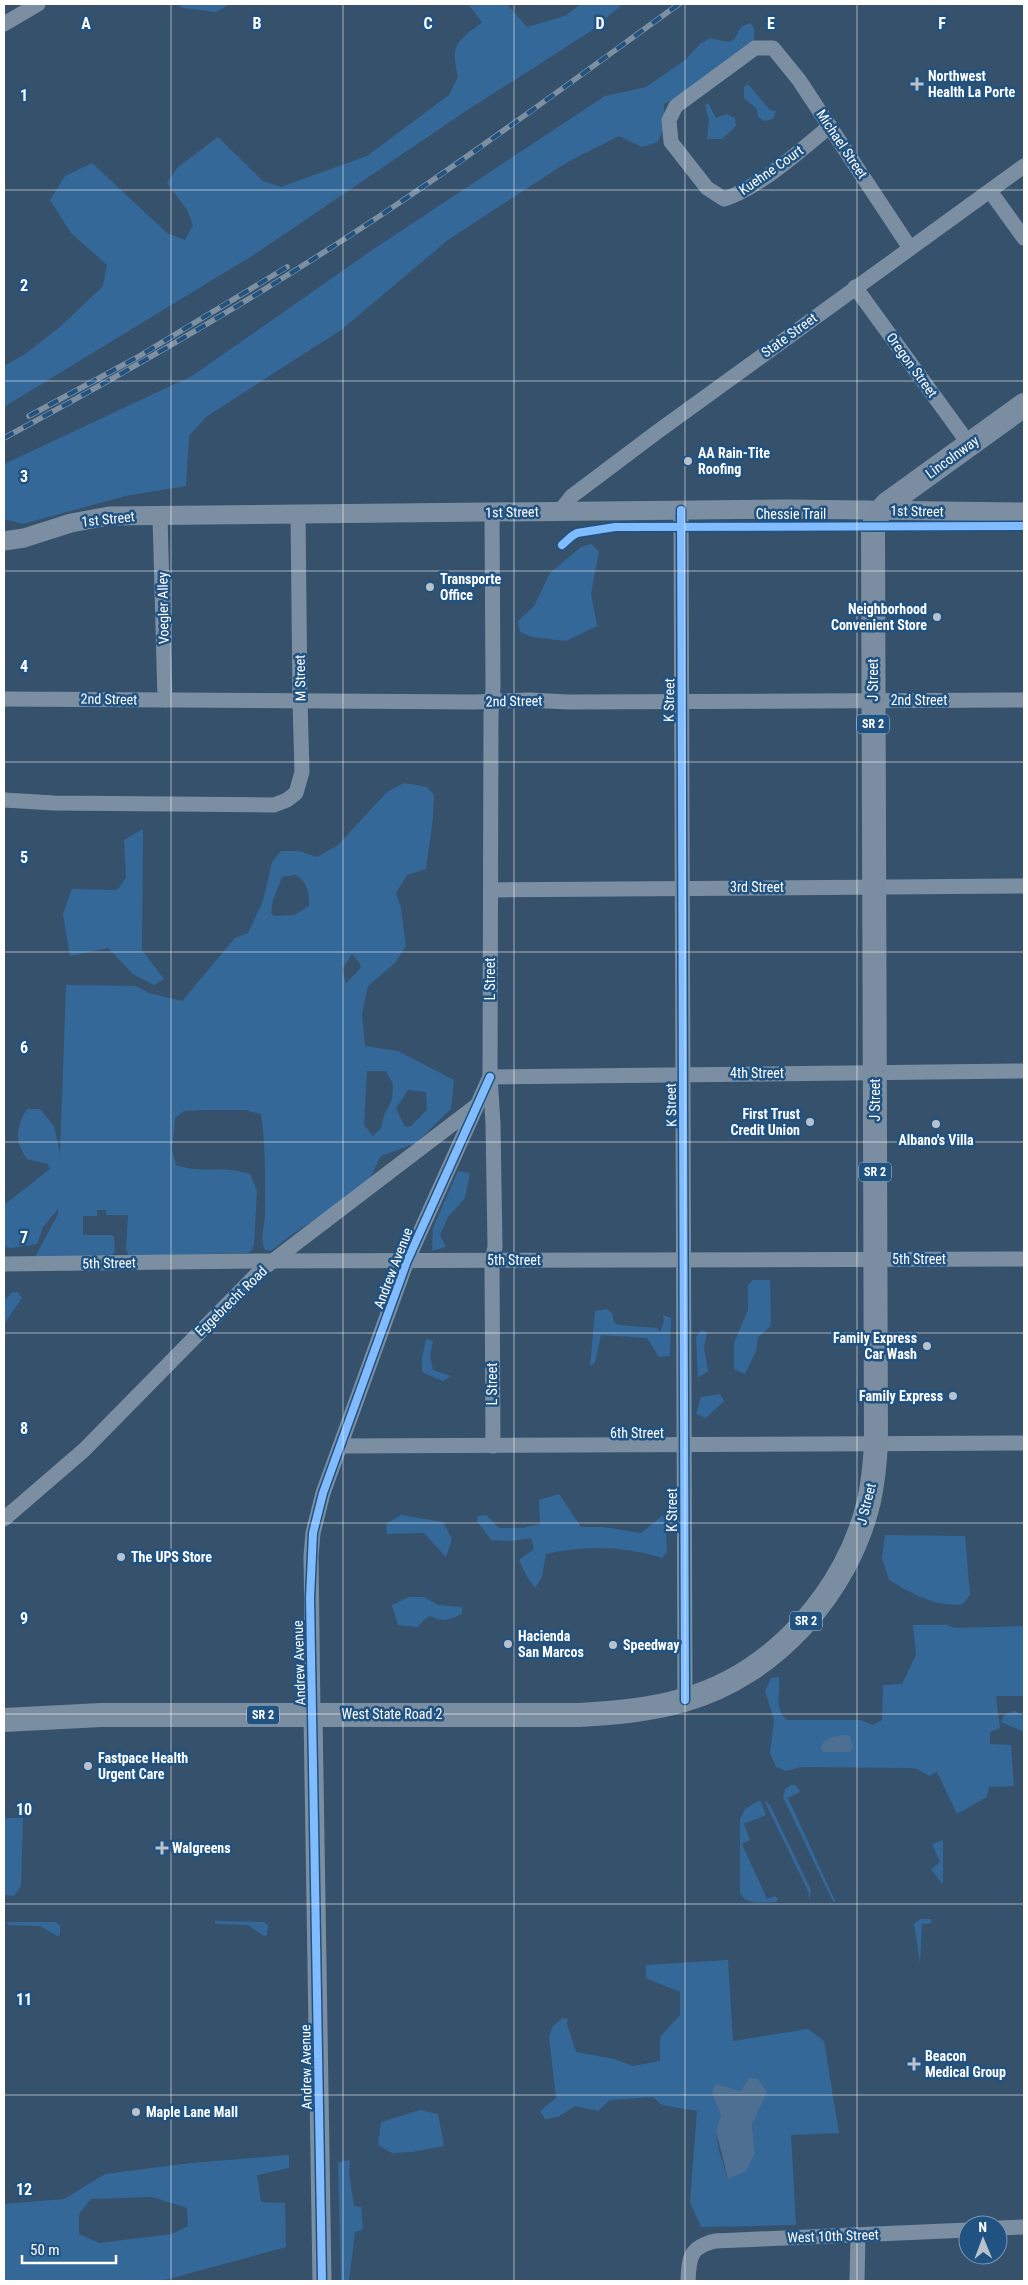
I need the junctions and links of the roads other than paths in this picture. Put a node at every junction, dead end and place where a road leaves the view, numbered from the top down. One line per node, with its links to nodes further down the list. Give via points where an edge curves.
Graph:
1 (38, 4): 2 (street)
2 (4, 24)
3 (767, 46): 4 (street, Michael Street, via 777,51); 4 (street, Kuehne Court, via 755,48 672,111 669,120 672,142 707,188 724,199 739,194)
4 (830, 126): 8 (street, Michael Street)
5 (1024, 166): 6 (street, State Street)
6 (990, 191): 7 (street); 8 (street, State Street)
7 (1024, 238)
8 (910, 248): 9 (street, State Street)
9 (855, 287): 11 (street, Oregon Street); 14 (street, State Street, via 572,496)
10 (1024, 405): 11 (main road, Lincolnway)
11 (969, 444): 13 (main road, Lincolnway)
12 (681, 510): 13 (street, 1st Street); 14 (street, 1st Street); 24 (street, K Street)
13 (880, 510): 16 (street, 1st Street); 25 (main road, J Street / SR 2, via 872,528)
14 (560, 511): 15 (street, 1st Street)
15 (492, 512): 17 (street, 1st Street); 26 (street, L Street)
16 (1024, 512)
17 (298, 514): 18 (street, 1st Street); 23 (street, M Street)
18 (160, 516): 19 (street, 1st Street, via 109,516); 21 (street, Voegler Alley)
19 (4, 541)
20 (4, 699): 21 (street, 2nd Street)
21 (165, 700): 23 (street, 2nd Street)
22 (1024, 700): 25 (street, 2nd Street)
23 (300, 701): 26 (street, 2nd Street); 27 (street, M Street, via 302,772 296,792 274,805)
24 (682, 701): 25 (street, 2nd Street); 26 (street, 2nd Street); 29 (street, K Street)
25 (873, 701): 30 (main road, J Street / SR 2)
26 (492, 702): 31 (street, L Street)
27 (4, 800)
28 (1024, 886): 30 (street, 3rd Street)
29 (681, 887): 30 (street, 3rd Street); 31 (street, 3rd Street); 34 (street, K Street)
30 (874, 887): 33 (main road, J Street / SR 2)
31 (491, 890): 35 (street, L Street)
32 (1024, 1071): 33 (street, 4th Street)
33 (875, 1072): 34 (street, 4th Street); 37 (main road, J Street / SR 2)
34 (683, 1074): 35 (street, 4th Street); 41 (street, K Street)
35 (490, 1077): 36 (street, Andrew Avenue); 40 (street, L Street, via 495,1245)
36 (477, 1105): 39 (street, Eggebrecht Road); 42 (street, Andrew Avenue)
37 (876, 1259): 38 (street, 5th Street); 41 (street, 5th Street); 45 (main road, J Street / SR 2)
38 (1024, 1259)
39 (273, 1260): 42 (street, 5th Street); 43 (street, 5th Street); 49 (street, Eggebrecht Road, via 211,1318 84,1450)
40 (492, 1260): 41 (street, 5th Street); 42 (street, 5th Street); 48 (street, L Street)
41 (685, 1260): 46 (street, K Street)
42 (407, 1261): 47 (street, Andrew Avenue)
43 (4, 1264)
44 (1024, 1443): 45 (street, 6th Street)
45 (876, 1444): 46 (street, 6th Street); 50 (main road, J Street / SR 2, via 869,1501 842,1570 800,1628)
46 (684, 1445): 48 (street, 6th Street); 51 (street, K Street)
47 (340, 1446): 48 (street, 6th Street); 52 (street, Andrew Avenue, via 313,1533)
48 (493, 1446)
49 (4, 1519)
50 (767, 1657): 51 (main road, West State Road 2 / SR 2, via 719,1687)
51 (685, 1700): 52 (main road, West State Road 2 / SR 2, via 650,1709 579,1715)
52 (313, 1714): 53 (main road, West State Road 2 / SR 2, via 101,1715); 58 (street, Andrew Avenue)
53 (4, 1720)
54 (1024, 2226): 55 (street)
55 (1008, 2227)
56 (958, 2230): 57 (street, West 10th Street)
57 (858, 2235): 59 (street, West 10th Street, via 715,2241 699,2247 690,2259); 60 (street)
58 (322, 2281)
59 (688, 2281)
60 (857, 2281)

